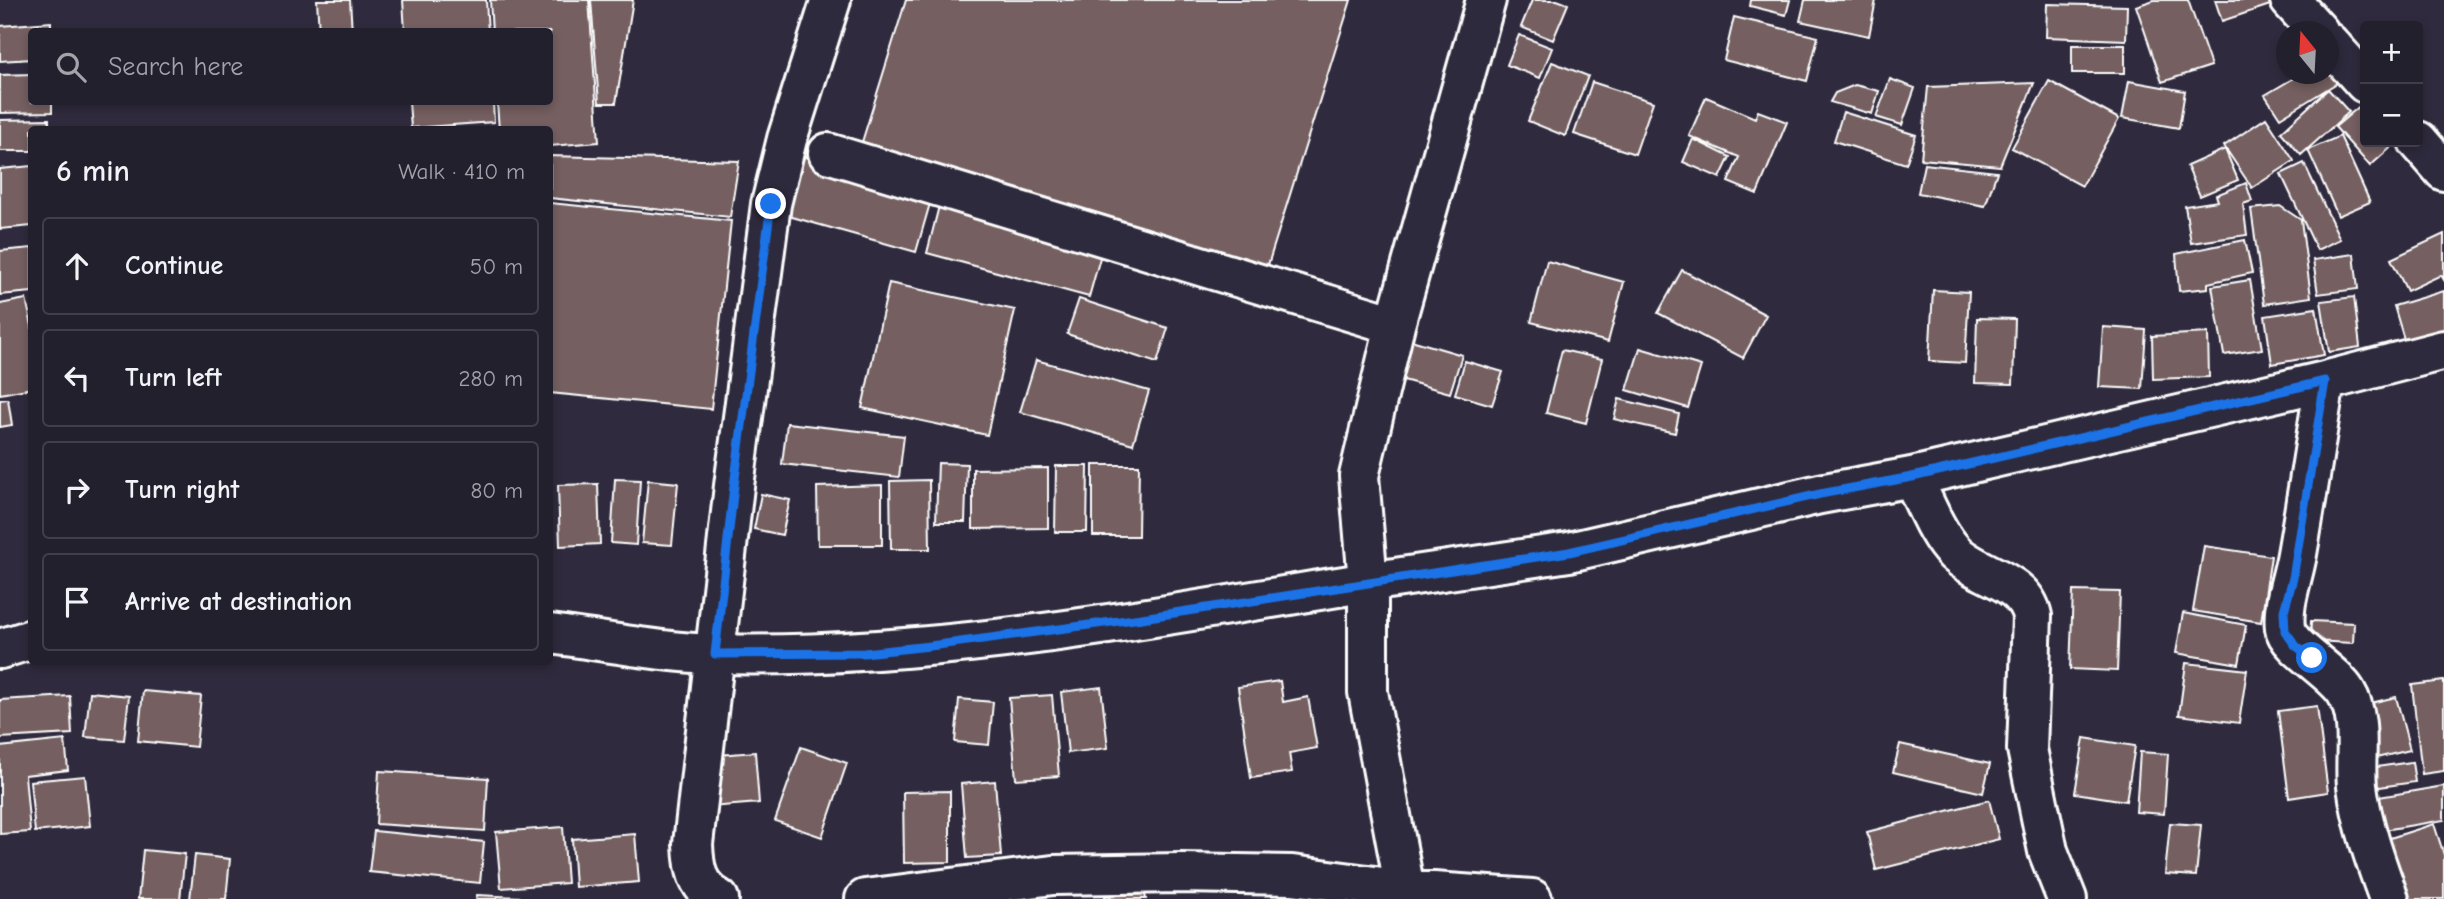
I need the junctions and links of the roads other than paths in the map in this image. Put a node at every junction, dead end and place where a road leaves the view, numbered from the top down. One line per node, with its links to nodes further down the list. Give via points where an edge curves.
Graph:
1 (831, 0): 18 (street, via 771,204)
2 (1486, 0): 10 (street)
3 (2290, 0): 4 (street)
4 (2309, 21)
5 (2339, 53): 6 (street)
6 (2360, 77)
7 (2423, 147): 9 (street)
8 (828, 153): 10 (street)
9 (2444, 171)
10 (1395, 325): 14 (street, via 1359,477)
11 (2444, 350): 12 (street)
12 (2325, 381): 13 (street); 24 (street, via 2284,611 2285,631 2347,692 2357,735 2358,789)
13 (1912, 477): 14 (street, via 1807,496 1569,552); 23 (street, via 1944,540 1955,552 2010,585 2029,603 2027,749 2048,852)
14 (1368, 582): 18 (street, via 930,646 864,653); 19 (street, via 1368,692)
15 (553, 634): 18 (street)
16 (28, 640): 17 (street)
17 (0, 649)
18 (715, 654): 20 (street, via 693,844 694,869)
19 (1404, 894): 21 (street, via 1292,875 1181,873 1053,875); 22 (street)
20 (712, 897)
21 (865, 899)
22 (1532, 899)
23 (2067, 899)
24 (2389, 899)

